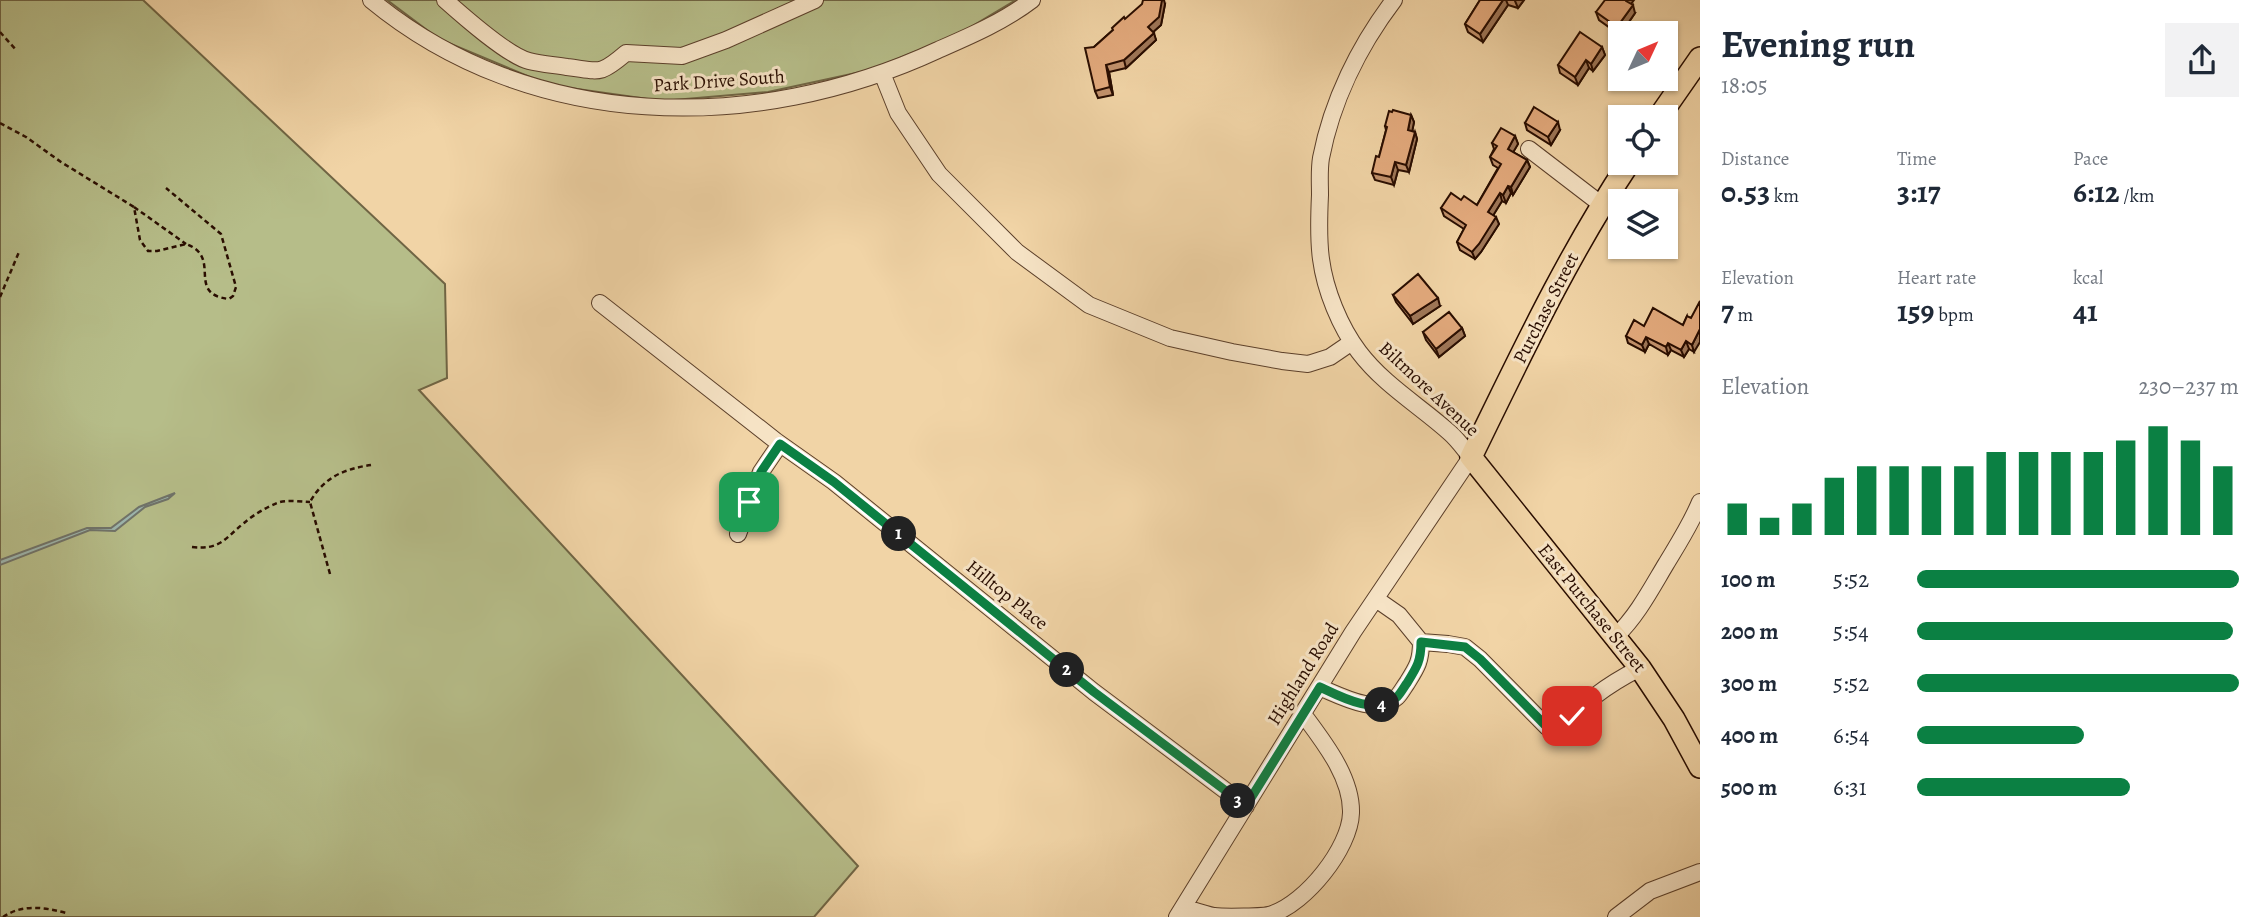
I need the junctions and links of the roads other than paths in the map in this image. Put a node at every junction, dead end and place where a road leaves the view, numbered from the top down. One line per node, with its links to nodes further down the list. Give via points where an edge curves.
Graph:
1 (371, 0): 7 (street, Park Drive South, via 433,44 483,69 583,99 634,107 744,104 801,96)
2 (445, 0): 3 (street, via 527,61 597,72 626,53 682,56)
3 (815, 0)
4 (1032, 0): 7 (street, Park Drive South, via 987,28)
5 (1394, 0): 13 (street, Biltmore Avenue, via 1346,80 1320,160 1321,261)
6 (1700, 58): 8 (main road)
7 (883, 73): 13 (street, via 898,113 939,174 1017,252 1089,305 1170,338 1282,361 1308,364 1330,357)
8 (1667, 105)
9 (1530, 149): 11 (street)
10 (1621, 175): 11 (main road, Purchase Street)
11 (1602, 205): 15 (main road, Purchase Street, via 1542,312)
12 (600, 303): 14 (street, Hilltop Place)
13 (1352, 342): 15 (street, Biltmore Avenue, via 1380,375 1452,434)
14 (778, 442): 17 (street, via 761,472); 25 (street, Hilltop Place)
15 (1471, 457): 18 (street, Highland Road); 19 (main road, East Purchase Street)
16 (1700, 502): 19 (street, via 1655,583)
17 (738, 534)
18 (1376, 598): 20 (street, via 1399,615); 22 (street, Highland Road)
19 (1616, 636): 21 (main road, East Purchase Street)
20 (1421, 642): 21 (street, via 1465,647 1547,727 1558,732 1607,685); 22 (street, via 1421,659 1409,679 1397,697 1382,705 1351,701)
21 (1640, 667): 24 (main road, East Purchase Street)
22 (1320, 687): 23 (street, Highland Road)
23 (1303, 714): 25 (street, Highland Road); 27 (street, via 1347,785 1351,813 1343,843 1302,897 1271,915)
24 (1700, 767)
25 (1246, 806): 27 (street, Highland Road)
26 (1700, 872): 28 (street, via 1650,891)
27 (1180, 912)
28 (1616, 917)

